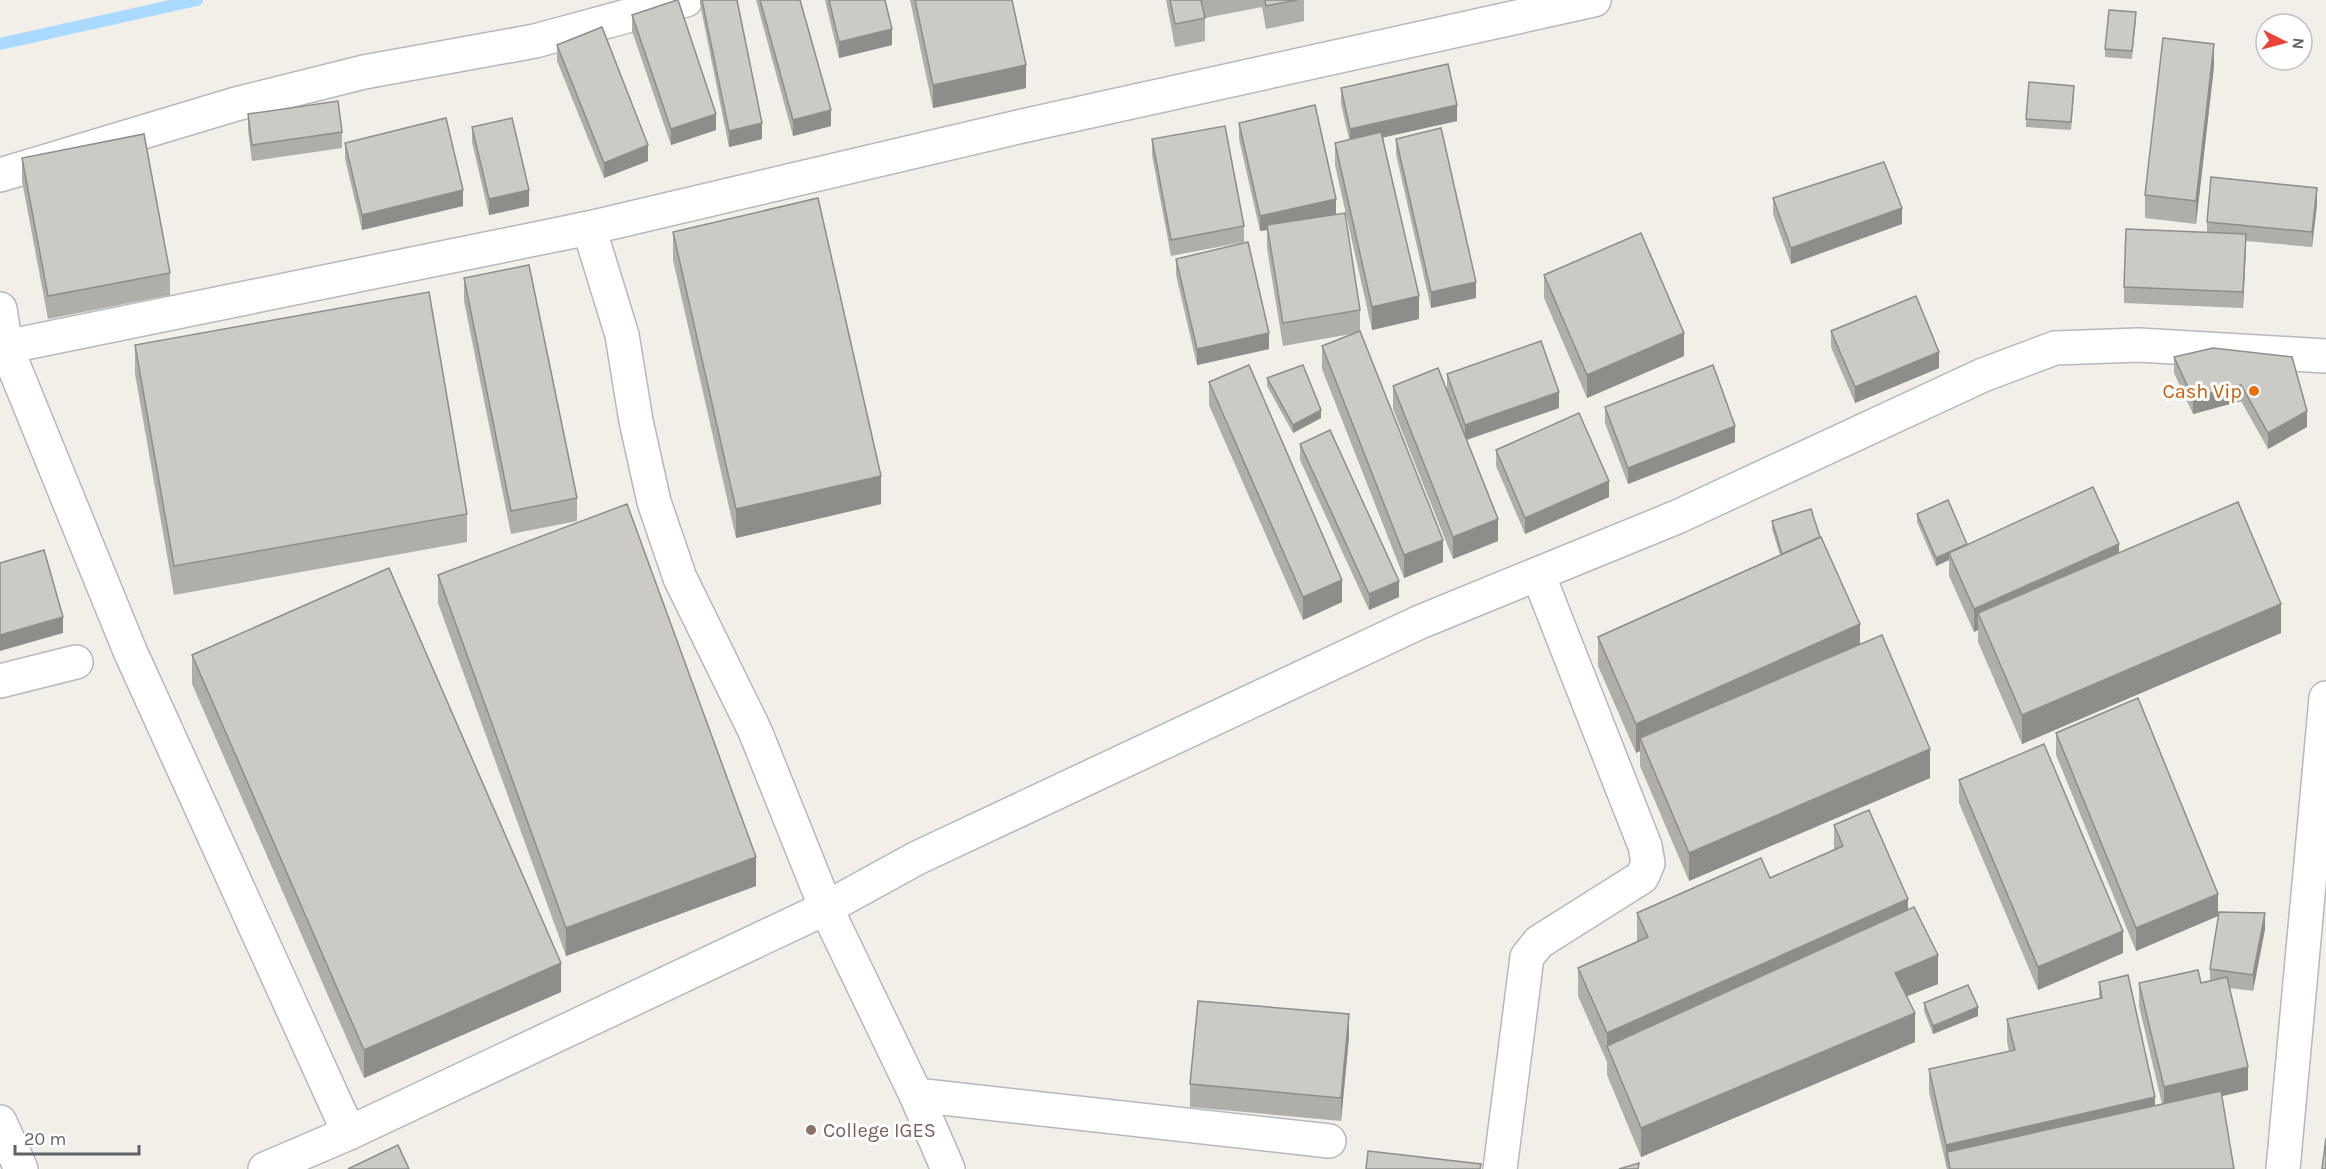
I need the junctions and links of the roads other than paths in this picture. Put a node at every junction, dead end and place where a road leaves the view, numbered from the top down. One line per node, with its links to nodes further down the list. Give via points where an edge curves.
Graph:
1 (686, 0): 3 (street, via 535,41 364,72 236,104)
2 (1594, 0): 4 (street, via 1018,127)
3 (0, 176)
4 (590, 228): 6 (street); 12 (street, via 622,335 654,502 680,578 754,731)
5 (0, 309): 6 (street)
6 (3, 348): 15 (street, via 130,651)
7 (2326, 356): 8 (street, via 2139,345 2055,348 1983,375 1677,517)
8 (1538, 574): 12 (street, via 1420,622 1107,768 917,858); 20 (street, via 1645,846 1648,863 1642,876 1539,942 1527,957)
9 (76, 662): 10 (street)
10 (0, 681)
11 (2326, 698): 21 (street)
12 (826, 908): 13 (street); 15 (street)
13 (916, 1095): 16 (street); 19 (street)
14 (0, 1122): 17 (street)
15 (349, 1133): 18 (street)
16 (1329, 1141)
17 (21, 1169)
18 (265, 1169)
19 (948, 1169)
20 (1500, 1169)
21 (2283, 1169)

